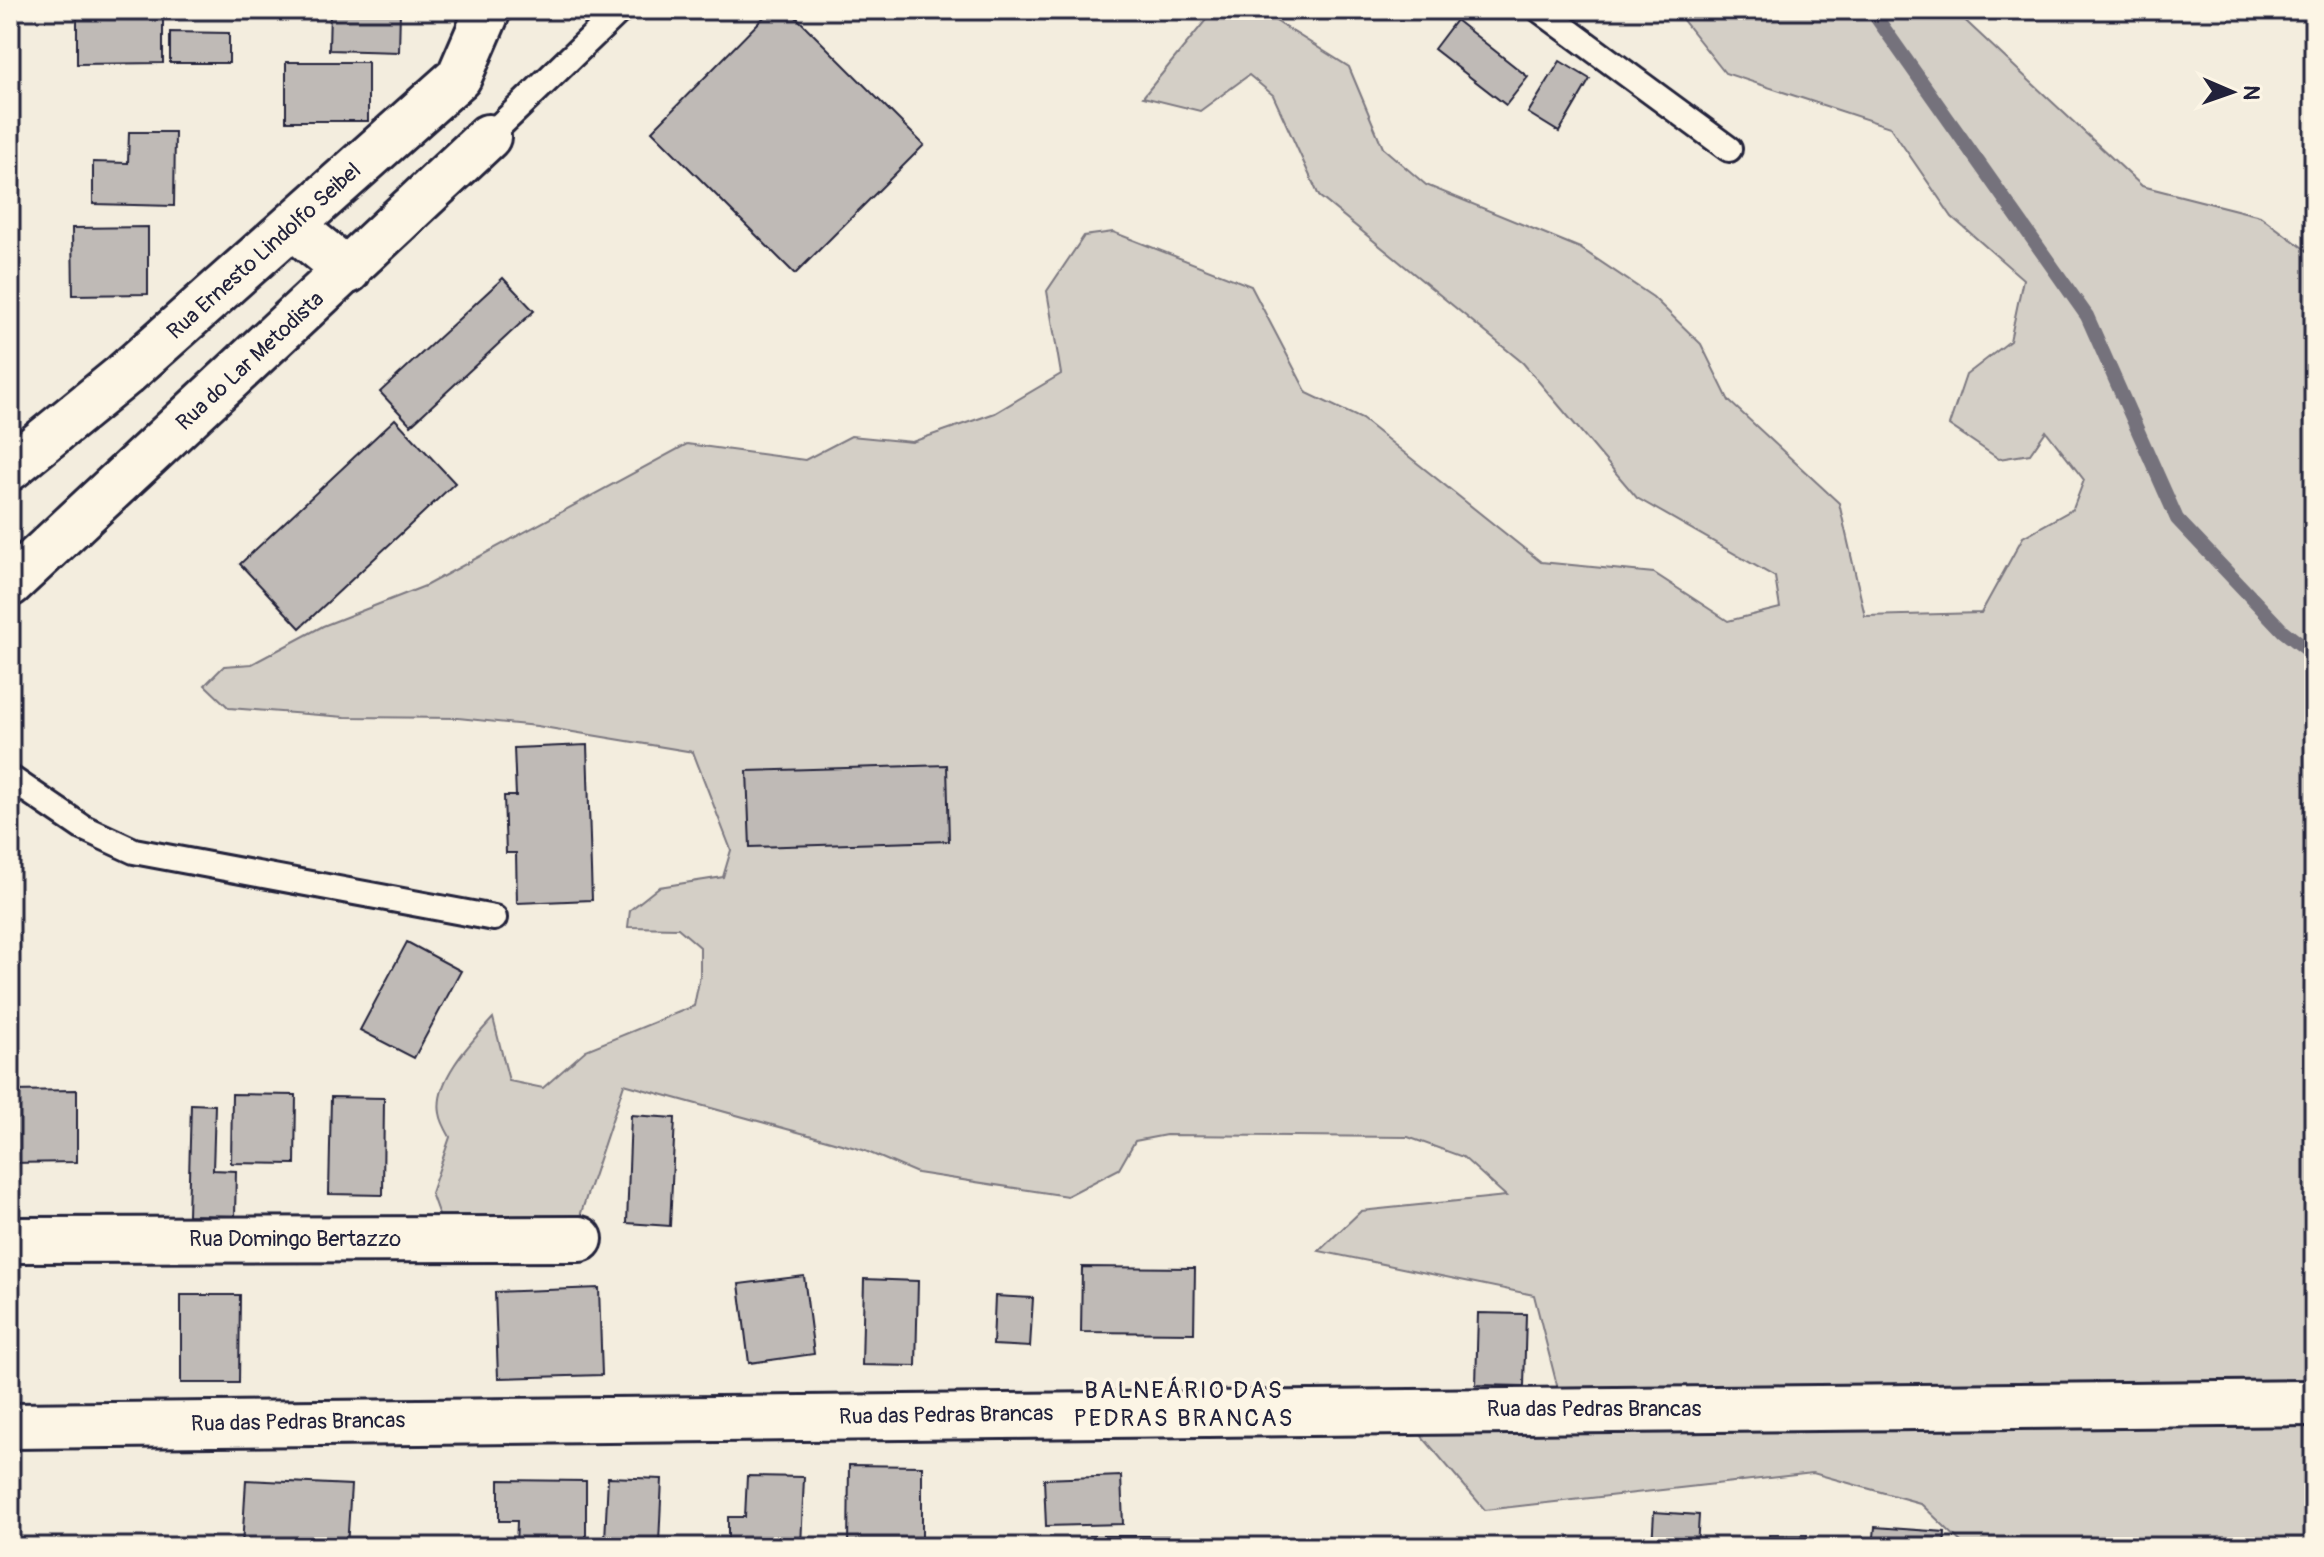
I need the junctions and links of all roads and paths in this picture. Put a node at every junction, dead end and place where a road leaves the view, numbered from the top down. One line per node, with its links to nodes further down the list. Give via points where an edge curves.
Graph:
1 (488, 10): 6 (street, Rua Ernesto Lindolfo Seibel, via 459,77)
2 (620, 10): 4 (lane)
3 (1540, 10): 5 (lane)
4 (488, 137): 7 (street, Rua do Lar Metodista)
5 (1729, 149)
6 (292, 226): 7 (street); 8 (street, Rua Ernesto Lindolfo Seibel)
7 (348, 271): 9 (street, Rua do Lar Metodista)
8 (10, 468)
9 (10, 584)
10 (10, 778): 11 (lane, via 82,827 134,851)
11 (494, 918)
12 (580, 1239): 13 (street, Rua Domingo Bertazzo)
13 (10, 1240)
14 (2314, 1403): 15 (street, Rua das Pedras Brancas)
15 (10, 1426)

